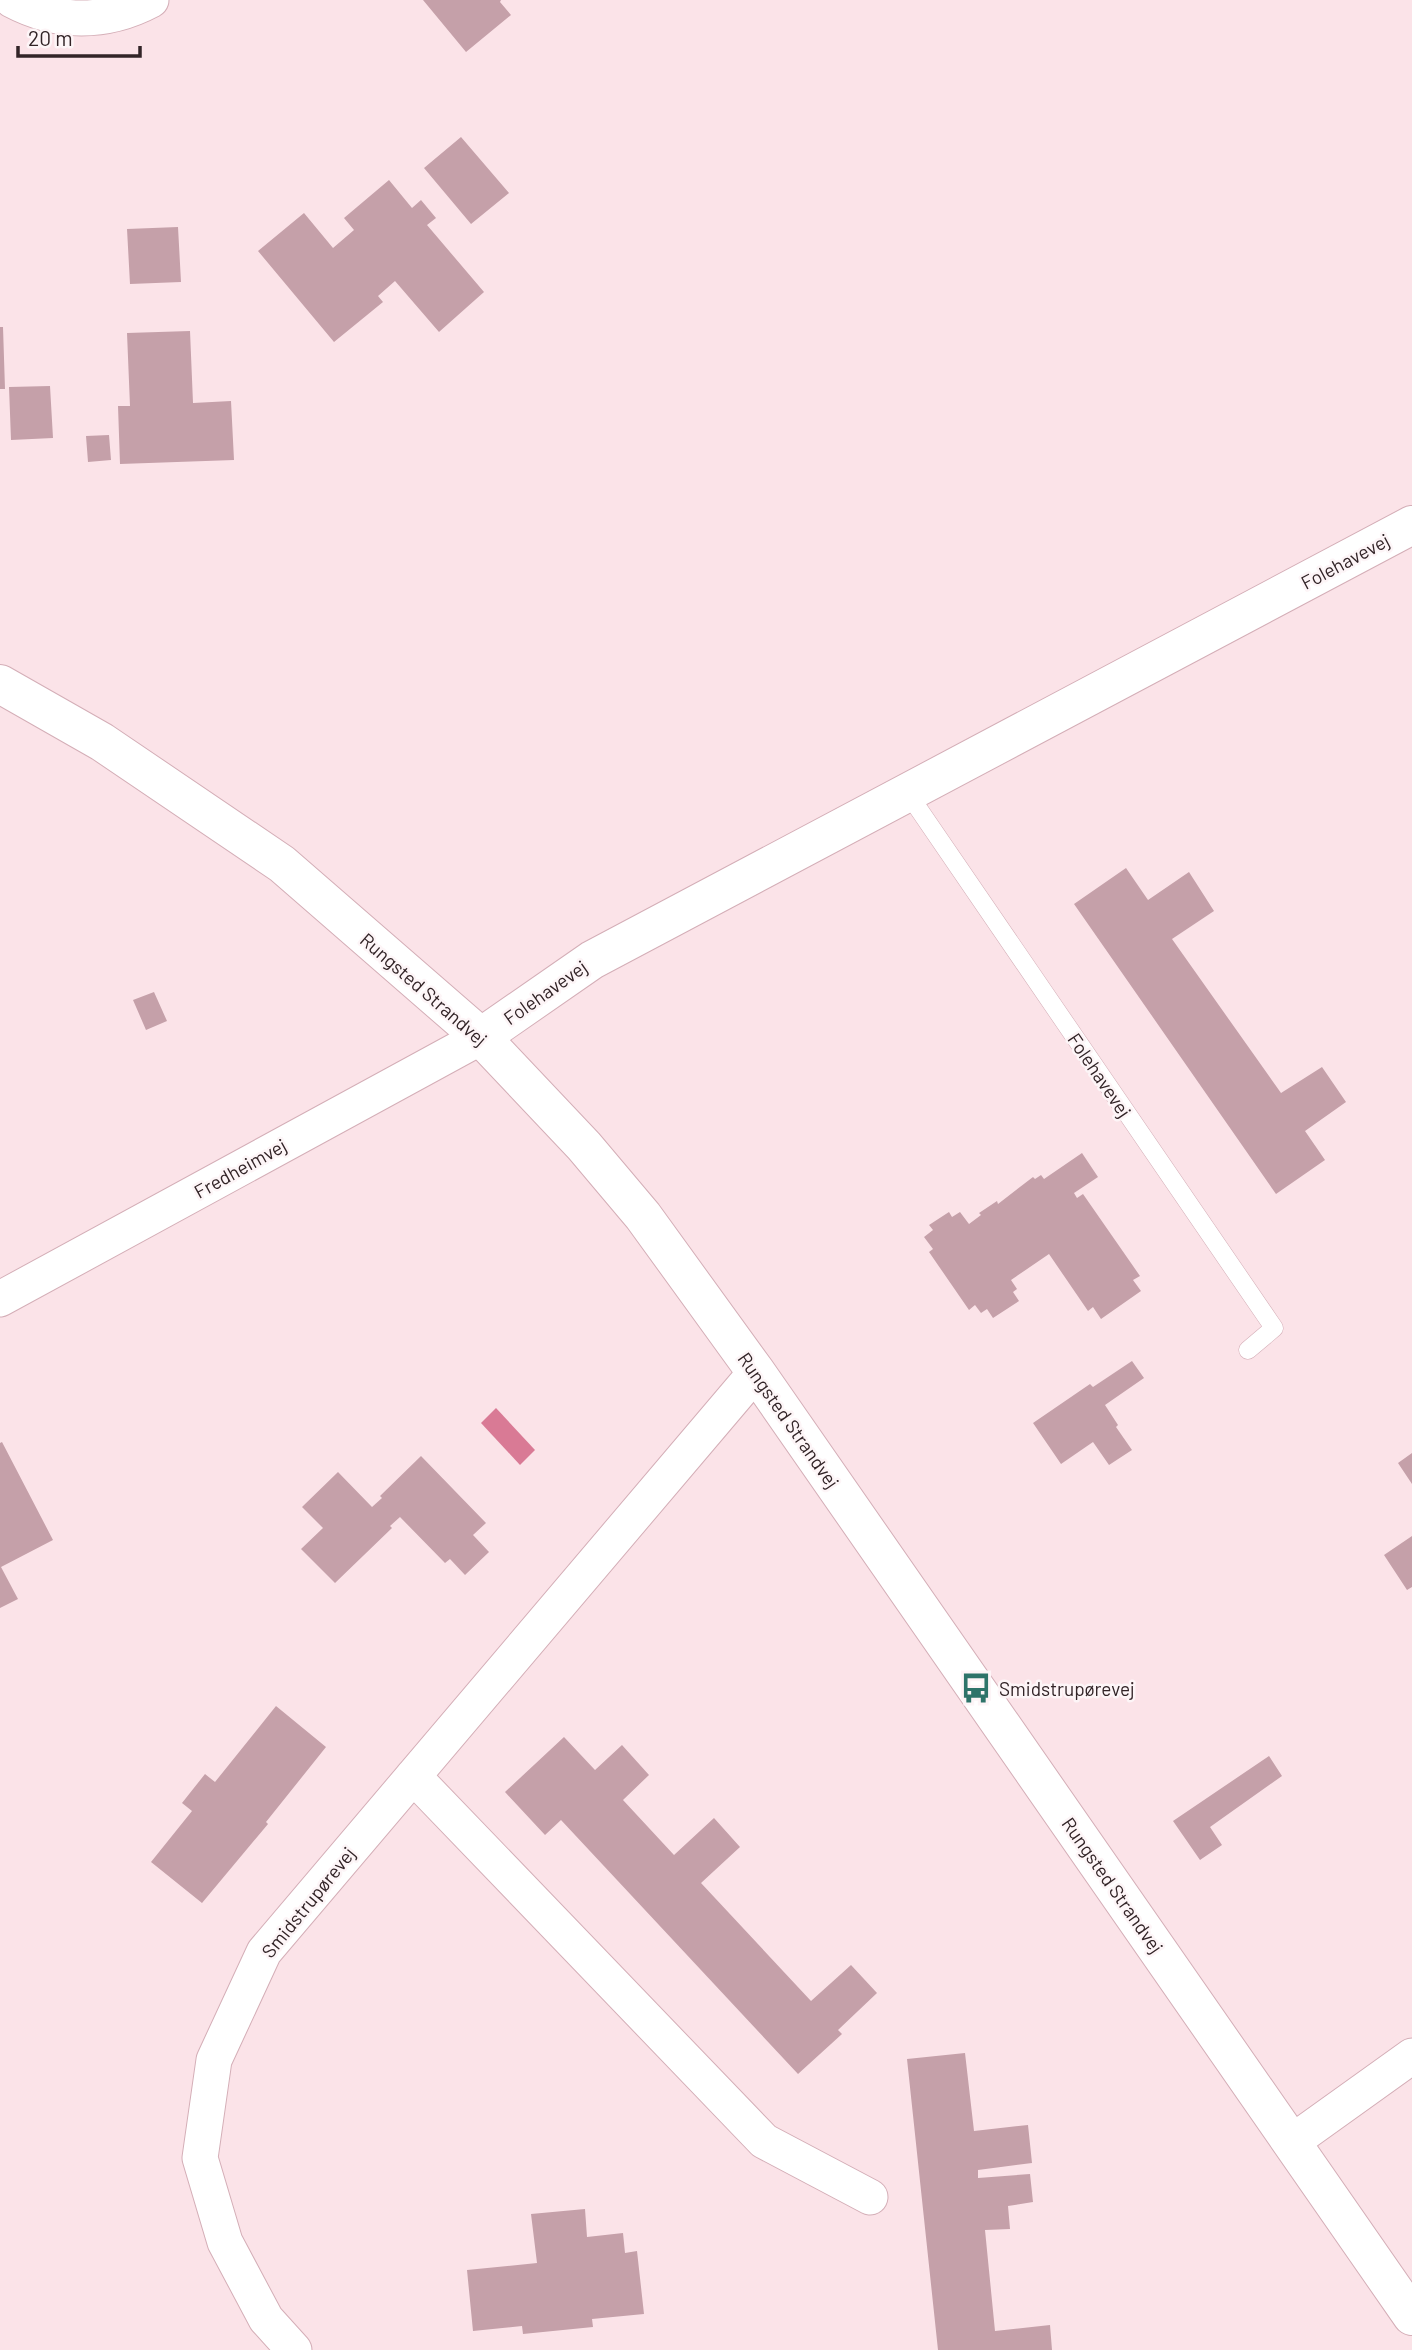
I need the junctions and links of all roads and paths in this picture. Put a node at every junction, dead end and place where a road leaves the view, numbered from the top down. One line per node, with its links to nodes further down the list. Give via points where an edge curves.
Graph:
1 (12, 0): 2 (street, via 61,18 103,17)
2 (151, 0)
3 (1412, 525): 5 (main road, Folehavevej)
4 (0, 684): 6 (main road, Rungsted Strandvej, via 102,742 282,864)
5 (907, 792): 6 (main road, Folehavevej, via 592,960); 8 (lane, Folehavevej, via 1274,1328)
6 (481, 1037): 7 (street, Fredheimvej); 9 (main road, Rungsted Strandvej, via 643,1216)
7 (0, 1298)
8 (1248, 1350)
9 (756, 1372): 10 (street, Smidstrupørevej); 12 (main road, Rungsted Strandvej)
10 (413, 1776): 13 (street, via 764,2141); 15 (street, Smidstrupørevej, via 264,1952 214,2060 200,2158 225,2242 266,2319)
11 (1412, 2056): 12 (street)
12 (1292, 2142): 14 (main road, Rungsted Strandvej)
13 (870, 2197)
14 (1412, 2316)
15 (294, 2350)

